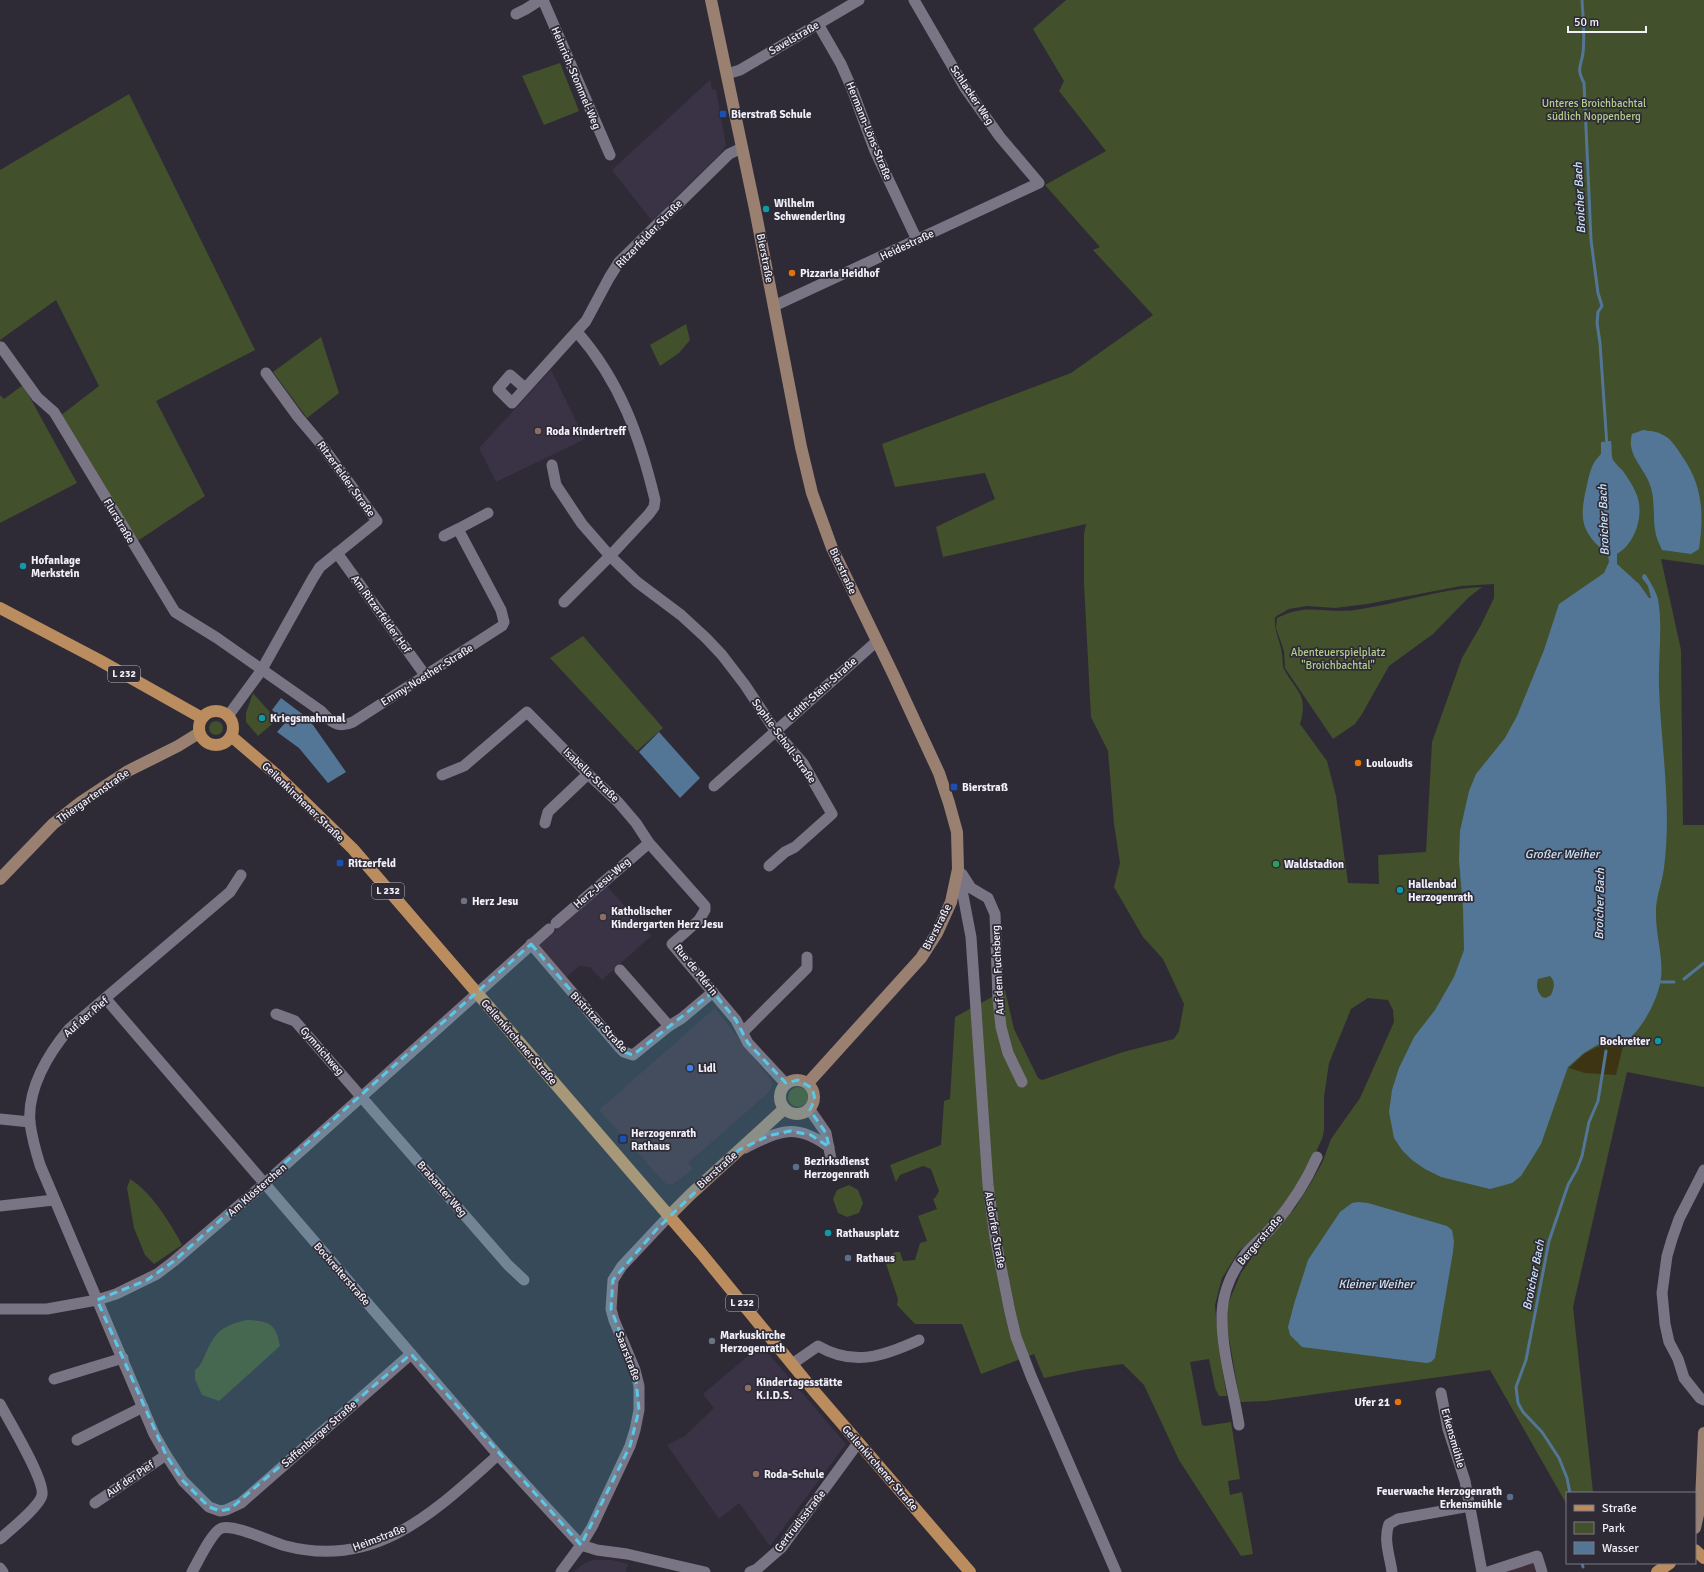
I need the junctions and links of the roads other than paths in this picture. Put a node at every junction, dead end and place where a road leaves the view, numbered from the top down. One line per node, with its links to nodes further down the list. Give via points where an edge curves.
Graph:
1 (542, 0): 5 (street, Heinrich-Stommel-Weg); 9 (street, Heinrich-Stommel-Weg)
2 (711, 0): 7 (main road, Bierstraße)
3 (859, 0): 6 (street, Savelstraße)
4 (914, 0): 10 (street, Schlacker Weg, via 965,88 1000,137)
5 (516, 14)
6 (818, 24): 7 (street, Savelstraße, via 740,70); 11 (street, Hermann-Löns-Straße, via 847,76 875,151)
7 (727, 74): 8 (main road, Bierstraße)
8 (742, 148): 12 (main road, Bierstraße); 13 (street, Ritzerfelder Straße, via 729,154 619,262 594,309)
9 (610, 155)
10 (1039, 183): 11 (street, Heidestraße)
11 (917, 240): 12 (street, Heidestraße)
12 (774, 306): 25 (main road, Bierstraße, via 812,493 832,548)
13 (576, 332): 16 (street, Ritzerfelder Straße); 22 (street, via 591,348 613,381 626,408 645,459 655,500 649,514)
14 (1, 347): 26 (street, Flurstraße, via 37,397 54,412 171,607 182,618 217,638)
15 (266, 373): 21 (street, Ritzerfelder Straße, via 377,521)
16 (525, 388)
17 (552, 465): 22 (street, Sophie-Scholl-Straße, via 556,484 568,505)
18 (488, 513): 19 (street)
19 (458, 529): 20 (street); 27 (street, Emmy-Noether-Straße, via 501,610 504,622 482,640)
20 (444, 536)
21 (337, 553): 26 (street, Ritzerfelder Straße, via 320,567); 27 (street, Am Ritzerfelder Hof)
22 (610, 556): 23 (street); 30 (street, Sophie-Scholl-Straße, via 637,582 670,606 706,638 745,685)
23 (564, 602)
24 (0, 608): 29 (main road, L 232)
25 (877, 641): 30 (street, Edith-Stein-Straße); 39 (main road, Bierstraße, via 945,790 957,832)
26 (261, 671): 27 (street, Emmy-Noether-Straße, via 321,711 337,725 353,722); 28 (street, Ritzerfelder Straße)
27 (425, 675)
28 (228, 716): 29 (main road, via 218,711 206,714); 32 (main road, via 233,726)
29 (202, 718): 31 (main road, via 199,725)
30 (776, 732): 35 (street, Edith-Stein-Straße); 38 (street, Sophie-Scholl-Straße, via 803,764 832,814)
31 (200, 733): 32 (main road, via 202,738 212,745 223,744); 41 (main road, Thiergartenstraße, via 128,771 81,802 53,824)
32 (231, 736): 46 (main road, Geilenkirchener Straße / L 232, via 338,833)
33 (588, 774): 34 (street, Isabella-Straße, via 527,712 464,766); 36 (street, via 548,812); 37 (street, Isabella-Straße, via 618,802)
34 (442, 775)
35 (714, 786)
36 (545, 823)
37 (649, 843): 42 (street, Herz-Jesu-Weg); 45 (street, Rue de Plérin, via 705,906 699,920 672,944)
38 (769, 866)
39 (958, 869): 51 (street, Auf dem Fuchsberg, via 971,888 988,898 995,914 1001,1027 1008,1053); 52 (main road, Bierstraße, via 951,902 937,933 921,958); 103 (street, Alsdorfer Straße, via 971,937 988,1186 996,1244 1010,1312 1016,1337 1034,1382)
40 (241, 875): 47 (street, Auf der Pief, via 230,892)
41 (0, 879)
42 (532, 944): 46 (street, Herz-Jesu-Weg); 49 (street, Bistritzer Straße, via 624,1052 633,1055)
43 (807, 957): 50 (street, via 807,968)
44 (620, 970): 49 (street)
45 (713, 992): 49 (street, Bistritzer Straße); 50 (street, Rue de Plérin)
46 (476, 993): 54 (street, Am Klösterchen); 67 (main road, Geilenkirchener Straße / L 232)
47 (106, 999): 58 (street, Auf der Pief, via 69,1029 52,1051 36,1084); 64 (street, Bockreiterstraße)
48 (276, 1014): 54 (street, Gymnichweg, via 295,1020)
49 (669, 1026)
50 (743, 1032): 53 (street, Rue de Plérin, via 748,1043)
51 (1022, 1082)
52 (808, 1083): 53 (main road, via 798,1080); 56 (main road, via 815,1093)
53 (786, 1084): 55 (main road, via 780,1092)
54 (362, 1097): 64 (street, Am Klösterchen); 68 (street, Brabanter Weg, via 508,1265)
55 (784, 1109): 56 (main road, via 799,1115); 60 (main road, Bierstraße)
56 (810, 1110): 59 (street, via 826,1133)
57 (0, 1119): 58 (street)
58 (30, 1122): 65 (street, Auf der Pief, via 34,1146)
59 (829, 1147): 60 (street, via 811,1135 790,1131 768,1136); 62 (street)
60 (739, 1150): 67 (main road, Bierstraße)
61 (1317, 1157): 80 (street, Bergerstraße, via 1309,1176 1290,1206 1247,1253 1229,1279 1222,1312 1222,1329)
62 (831, 1159)
63 (1704, 1170): 77 (street, via 1672,1238 1662,1293 1670,1342 1684,1378)
64 (264, 1184): 69 (street, Am Klösterchen, via 157,1274 127,1289); 72 (street, Bockreiterstraße)
65 (54, 1200): 66 (street); 69 (street, Auf der Pief)
66 (0, 1206)
67 (670, 1216): 74 (main road, Geilenkirchener Straße / L 232); 92 (street, Saarstraße, via 622,1266 613,1280 611,1309 635,1370 640,1410 630,1446)
68 (524, 1280)
69 (96, 1300): 70 (street, Am Klösterchen, via 47,1309); 73 (street, Auf der Pief)
70 (0, 1309)
71 (918, 1340): 74 (street, via 892,1352 865,1359 834,1354 818,1346)
72 (411, 1354): 85 (street, Bockreiterstraße); 89 (street, Saffenberger Straße, via 241,1503)
73 (123, 1358): 75 (street); 79 (street, Auf der Pief)
74 (792, 1364): 83 (main road, Geilenkirchener Straße / L 232)
75 (54, 1380)
76 (1441, 1393): 88 (street, Erkensmühle, via 1448,1429 1465,1481)
77 (1704, 1400)
78 (0, 1404): 91 (street, via 40,1479 42,1495 32,1509)
79 (143, 1407): 82 (street); 84 (street, Auf der Pief)
80 (1239, 1425)
81 (1704, 1433): 87 (main road)
82 (77, 1440)
83 (858, 1443): 101 (street, Gertrudisstraße, via 782,1547); 102 (main road, Geilenkirchener Straße / L 232)
84 (166, 1455): 86 (street, Auf der Pief); 89 (street, Auf der Pief, via 183,1481 198,1497 214,1509)
85 (498, 1455): 92 (street, Bockreiterstraße); 98 (street, Heimstraße, via 443,1504 396,1534 359,1548 340,1552 308,1551 227,1527 216,1531)
86 (95, 1503)
87 (1702, 1505): 90 (main road)
88 (1470, 1506): 104 (street, via 1398,1519 1389,1524 1386,1540); 105 (street, Erkensmühle)
89 (226, 1510)
90 (1696, 1525)
91 (0, 1539)
92 (581, 1545): 99 (street, Saarstraße); 100 (street)
93 (1696, 1551): 94 (main road)
94 (1704, 1558)
95 (1669, 1564): 108 (main road)
96 (0, 1568): 97 (street)
97 (3, 1572)
98 (192, 1572)
99 (561, 1572)
100 (704, 1572)
101 (750, 1572)
102 (970, 1572)
103 (1116, 1572)
104 (1392, 1572)
105 (1482, 1572)
106 (1488, 1572): 107 (street, via 1537,1556)
107 (1542, 1572)
108 (1657, 1572)

